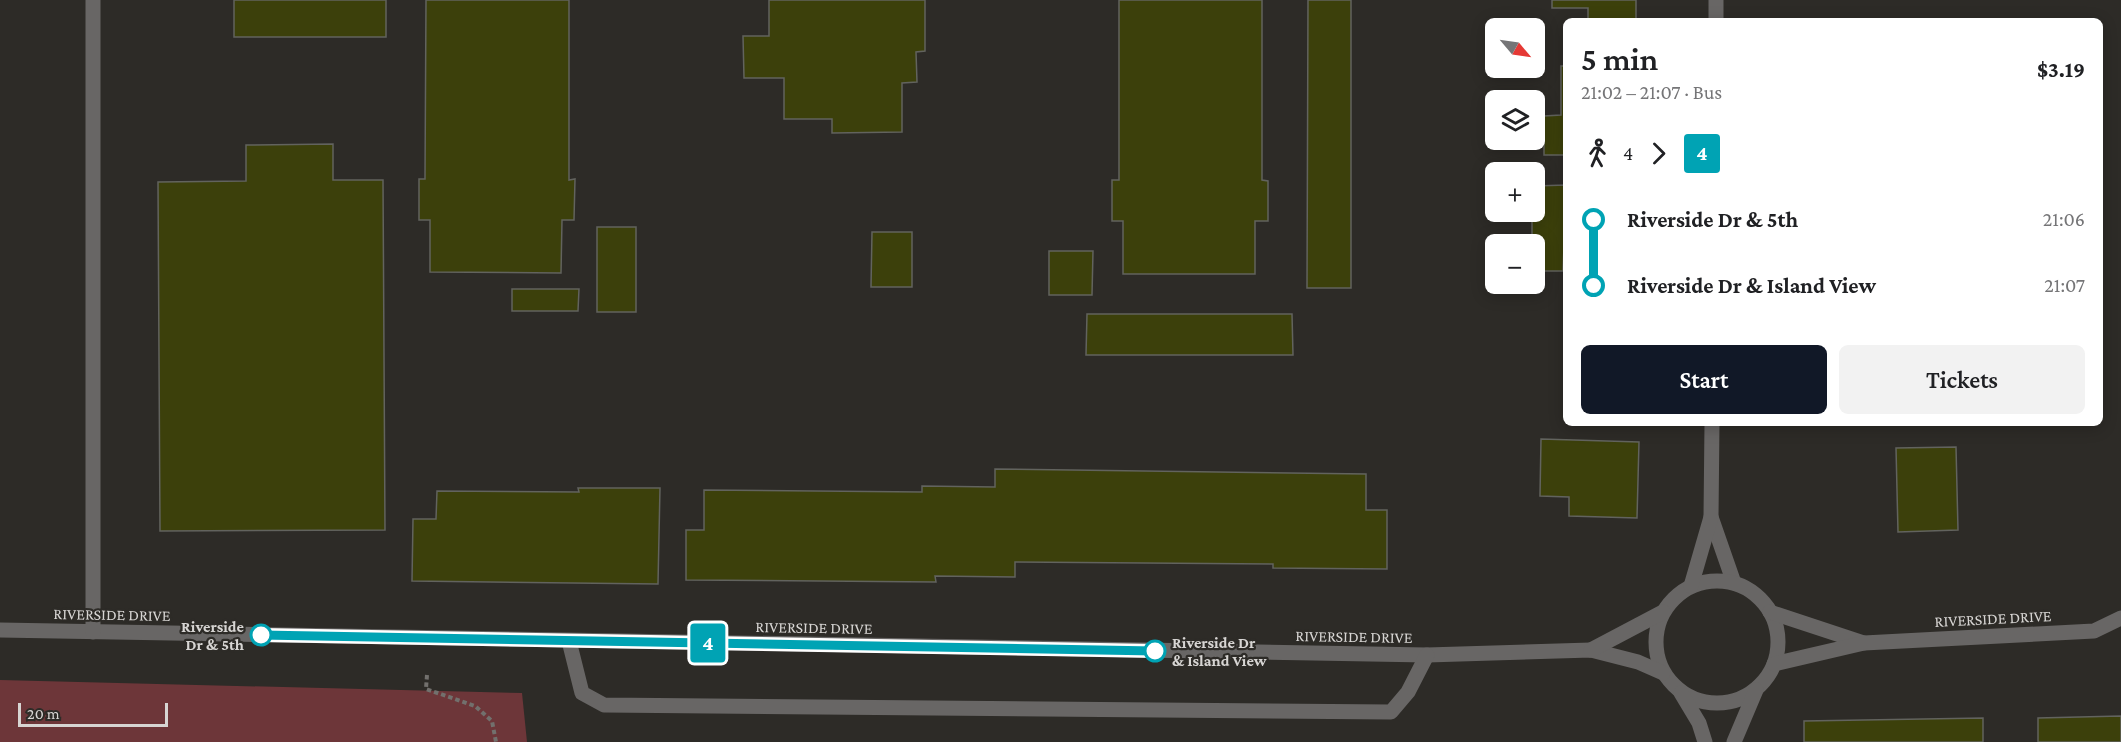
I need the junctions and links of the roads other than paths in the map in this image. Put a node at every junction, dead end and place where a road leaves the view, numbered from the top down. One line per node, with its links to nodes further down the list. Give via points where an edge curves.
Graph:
1 (93, 0): 12 (street)
2 (1716, 0): 3 (street)
3 (1716, 18)
4 (1712, 426): 5 (street)
5 (1711, 517): 6 (street); 7 (street)
6 (1734, 583): 7 (street, via 1719,581); 9 (street, via 1755,594)
7 (1691, 586): 8 (street)
8 (1663, 612): 15 (street, RIVERSIDE DRIVE); 18 (street, via 1656,632 1656,653)
9 (1770, 612): 14 (street, RIVERSIDE DRIVE); 17 (street, via 1777,628)
10 (2121, 618): 14 (street, RIVERSIDE DRIVE, via 2094,631)
11 (0, 630): 12 (street, RIVERSIDE DRIVE)
12 (93, 632): 13 (street, RIVERSIDE DRIVE)
13 (569, 640): 16 (street, RIVERSIDE DRIVE); 16 (street, via 582,693 604,705 1390,712 1408,692)
14 (1864, 644): 17 (street, RIVERSIDE DRIVE)
15 (1591, 650): 16 (street, RIVERSIDE DRIVE); 18 (street, RIVERSIDE DRIVE)
16 (1426, 655)
17 (1774, 664): 19 (street)
18 (1663, 673): 20 (street)
19 (1756, 690): 20 (street, via 1719,704 1699,702); 22 (street)
20 (1681, 693): 21 (street)
21 (1705, 742)
22 (1734, 742)

